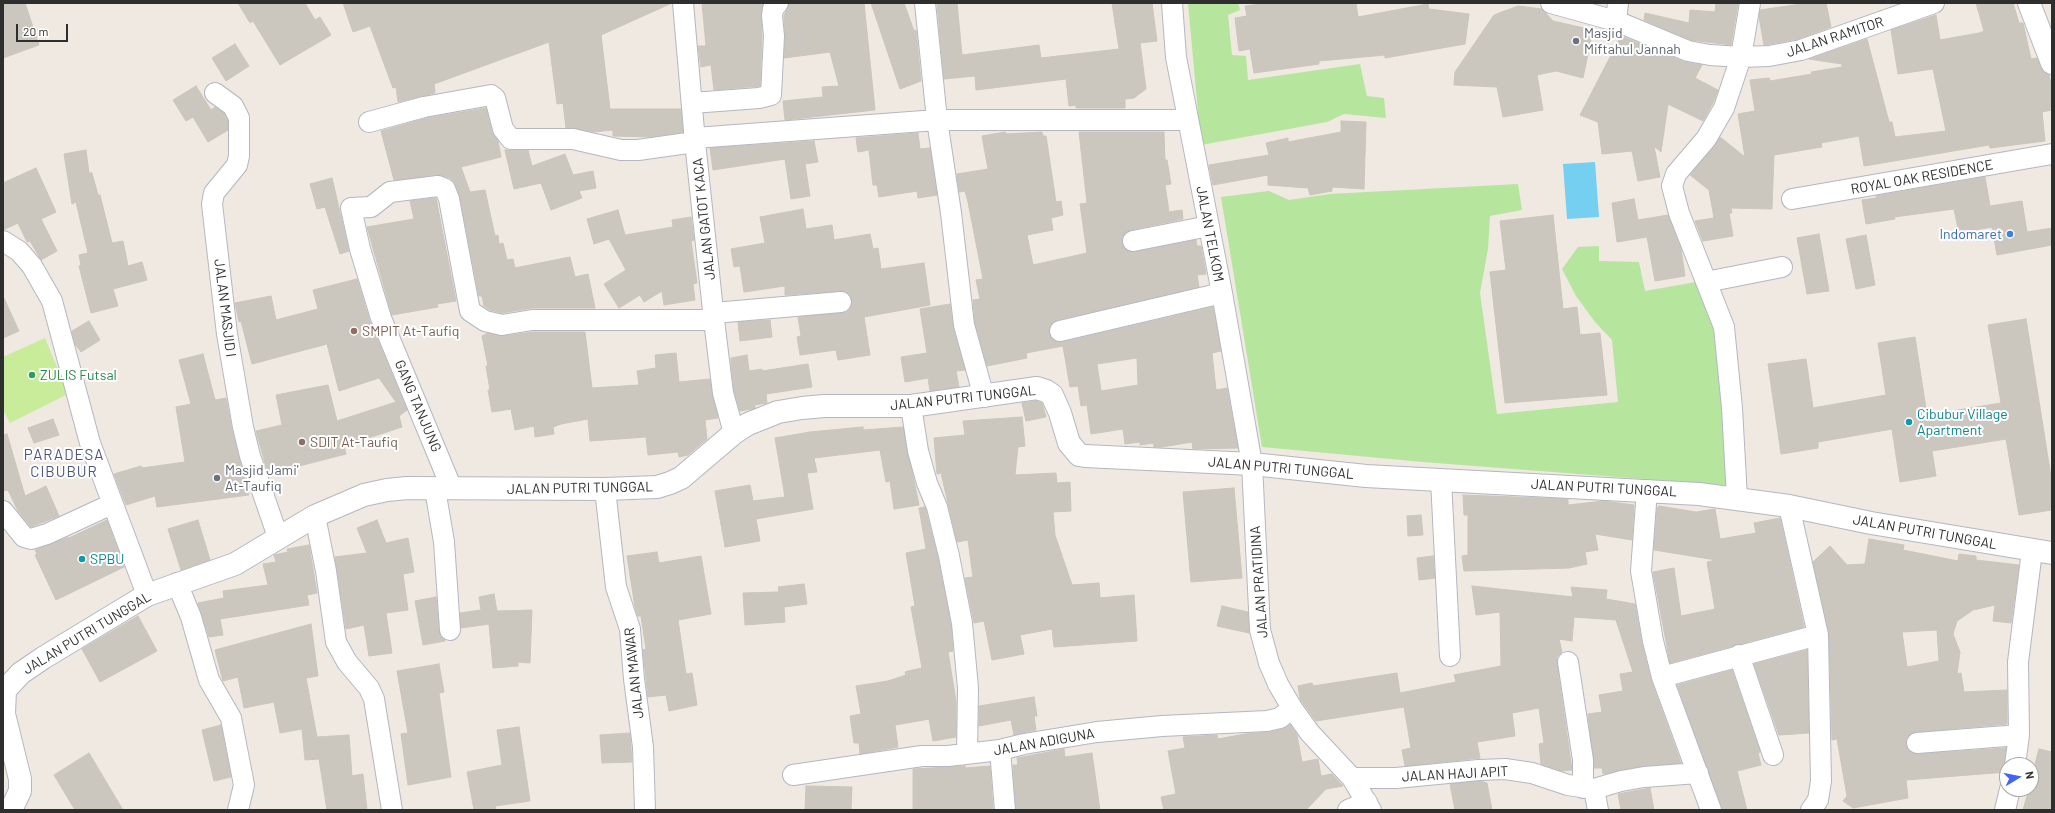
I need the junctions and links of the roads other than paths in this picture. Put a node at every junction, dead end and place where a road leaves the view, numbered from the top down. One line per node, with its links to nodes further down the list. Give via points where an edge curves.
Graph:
1 (683, 3): 13 (street, JALAN GATOT KACA)
2 (778, 3): 13 (street, via 773,9 772,16 774,36 771,95)
3 (925, 3): 14 (street)
4 (1172, 3): 15 (street, JALAN TELKOM, via 1176,57)
5 (1551, 3): 9 (street, JALAN RAMITOR)
6 (1750, 3): 10 (street)
7 (1934, 3): 10 (street, JALAN RAMITOR, via 1801,50 1769,56)
8 (2029, 3): 11 (street)
9 (1617, 12): 10 (street, JALAN RAMITOR, via 1688,51 1710,56)
10 (1741, 57): 24 (street, via 1724,108 1715,126 1676,174 1672,186 1674,200)
11 (2052, 63)
12 (215, 93): 42 (street, JALAN MASJID I, via 233,106 239,118 239,156 236,165 214,193 212,204 227,334 250,456)
13 (692, 103): 17 (street, JALAN GATOT KACA)
14 (937, 120): 15 (street); 17 (street); 29 (street, via 964,325)
15 (1188, 120): 20 (street, JALAN TELKOM)
16 (369, 122): 17 (street, via 424,107 491,95 495,98 503,129 511,139 573,140 621,150 638,150)
17 (695, 140): 27 (street, JALAN GATOT KACA)
18 (2052, 154): 19 (street, ROYAL OAK RESIDENCE)
19 (1792, 199)
20 (1209, 226): 22 (street); 25 (street, JALAN TELKOM)
21 (3, 241): 38 (street, via 19,251 32,266 52,301 83,419)
22 (1133, 241)
23 (1782, 267): 24 (street)
24 (1706, 282): 37 (street, via 1724,327)
25 (1222, 293): 28 (street); 32 (street, JALAN TELKOM)
26 (841, 302): 27 (street)
27 (714, 316): 31 (street, JALAN GATOT KACA, via 723,393); 34 (street, GANG TANJUNG, via 532,320 502,325 485,321 470,311 449,198 445,189 438,186 390,192 371,207 351,208 360,249 381,318)
28 (1060, 331)
29 (984, 397): 30 (street, JALAN PUTRI TUNGGAL); 32 (street, JALAN PUTRI TUNGGAL, via 1037,388 1046,390 1055,401 1069,443 1079,455)
30 (911, 406): 31 (street, JALAN PUTRI TUNGGAL, via 802,408 760,418); 57 (street, via 918,451 937,507 962,623 968,688)
31 (734, 433): 35 (street, JALAN PUTRI TUNGGAL, via 681,478 670,483)
32 (1252, 464): 33 (street, JALAN PUTRI TUNGGAL, via 1366,476); 53 (street, JALAN PRATIDINA, via 1260,630 1269,663)
33 (1441, 480): 36 (street, JALAN PUTRI TUNGGAL); 49 (street)
34 (444, 489): 35 (street, JALAN PUTRI TUNGGAL); 41 (street, JALAN PUTRI TUNGGAL, via 394,489 371,493); 46 (street, GANG TANJUNG, via 444,542)
35 (605, 490): 69 (street, JALAN MAWAR, via 616,587 630,629 643,747)
36 (1647, 490): 37 (street, JALAN PUTRI TUNGGAL); 51 (street, via 1641,571)
37 (1737, 498): 39 (street, JALAN PUTRI TUNGGAL)
38 (112, 504): 40 (street, via 31,539 24,537); 45 (street)
39 (1789, 506): 43 (street, JALAN PUTRI TUNGGAL, via 1871,523); 47 (street)
40 (3, 511)
41 (315, 516): 42 (street, JALAN PUTRI TUNGGAL); 68 (street, via 336,642 374,699)
42 (278, 537): 44 (street, JALAN PUTRI TUNGGAL, via 220,571)
43 (2042, 552): 54 (street, via 2018,662)
44 (177, 583): 45 (street, JALAN PUTRI TUNGGAL); 67 (street, via 192,617 209,680 231,718 244,785)
45 (147, 595): 52 (street, JALAN PUTRI TUNGGAL, via 43,658 21,673)
46 (450, 630)
47 (1818, 635): 48 (street); 74 (street, via 1821,781 1818,800)
48 (1739, 655): 51 (street); 58 (street)
49 (1450, 656)
50 (1568, 662): 63 (street)
51 (1662, 677): 60 (street)
52 (4, 690): 66 (street, JALAN PUTRI TUNGGAL, via 4,714 20,779 20,791)
53 (1292, 708): 56 (street, JALAN ADIGUNA, via 1280,718 1267,721 1104,731 1064,736); 62 (street, JALAN PRATIDINA, via 1310,733)
54 (2019, 735): 55 (street); 59 (street)
55 (1918, 743)
56 (1000, 750): 57 (street, JALAN ADIGUNA); 70 (street)
57 (967, 754): 61 (street, JALAN ADIGUNA, via 896,759)
58 (1773, 755)
59 (2015, 757)
60 (1698, 773): 63 (street, via 1644,777); 73 (street)
61 (793, 775)
62 (1352, 778): 63 (street, JALAN HAJI APIT, via 1396,778 1505,769); 65 (street, JALAN PRATIDINA)
63 (1589, 789): 72 (street)
64 (2008, 797): 75 (street)
65 (1369, 806): 71 (street)
66 (11, 810)
67 (238, 810)
68 (392, 810)
69 (645, 810)
70 (1005, 810)
71 (1348, 810)
72 (1598, 810)
73 (1711, 810)
74 (1811, 810)
75 (2005, 810)

